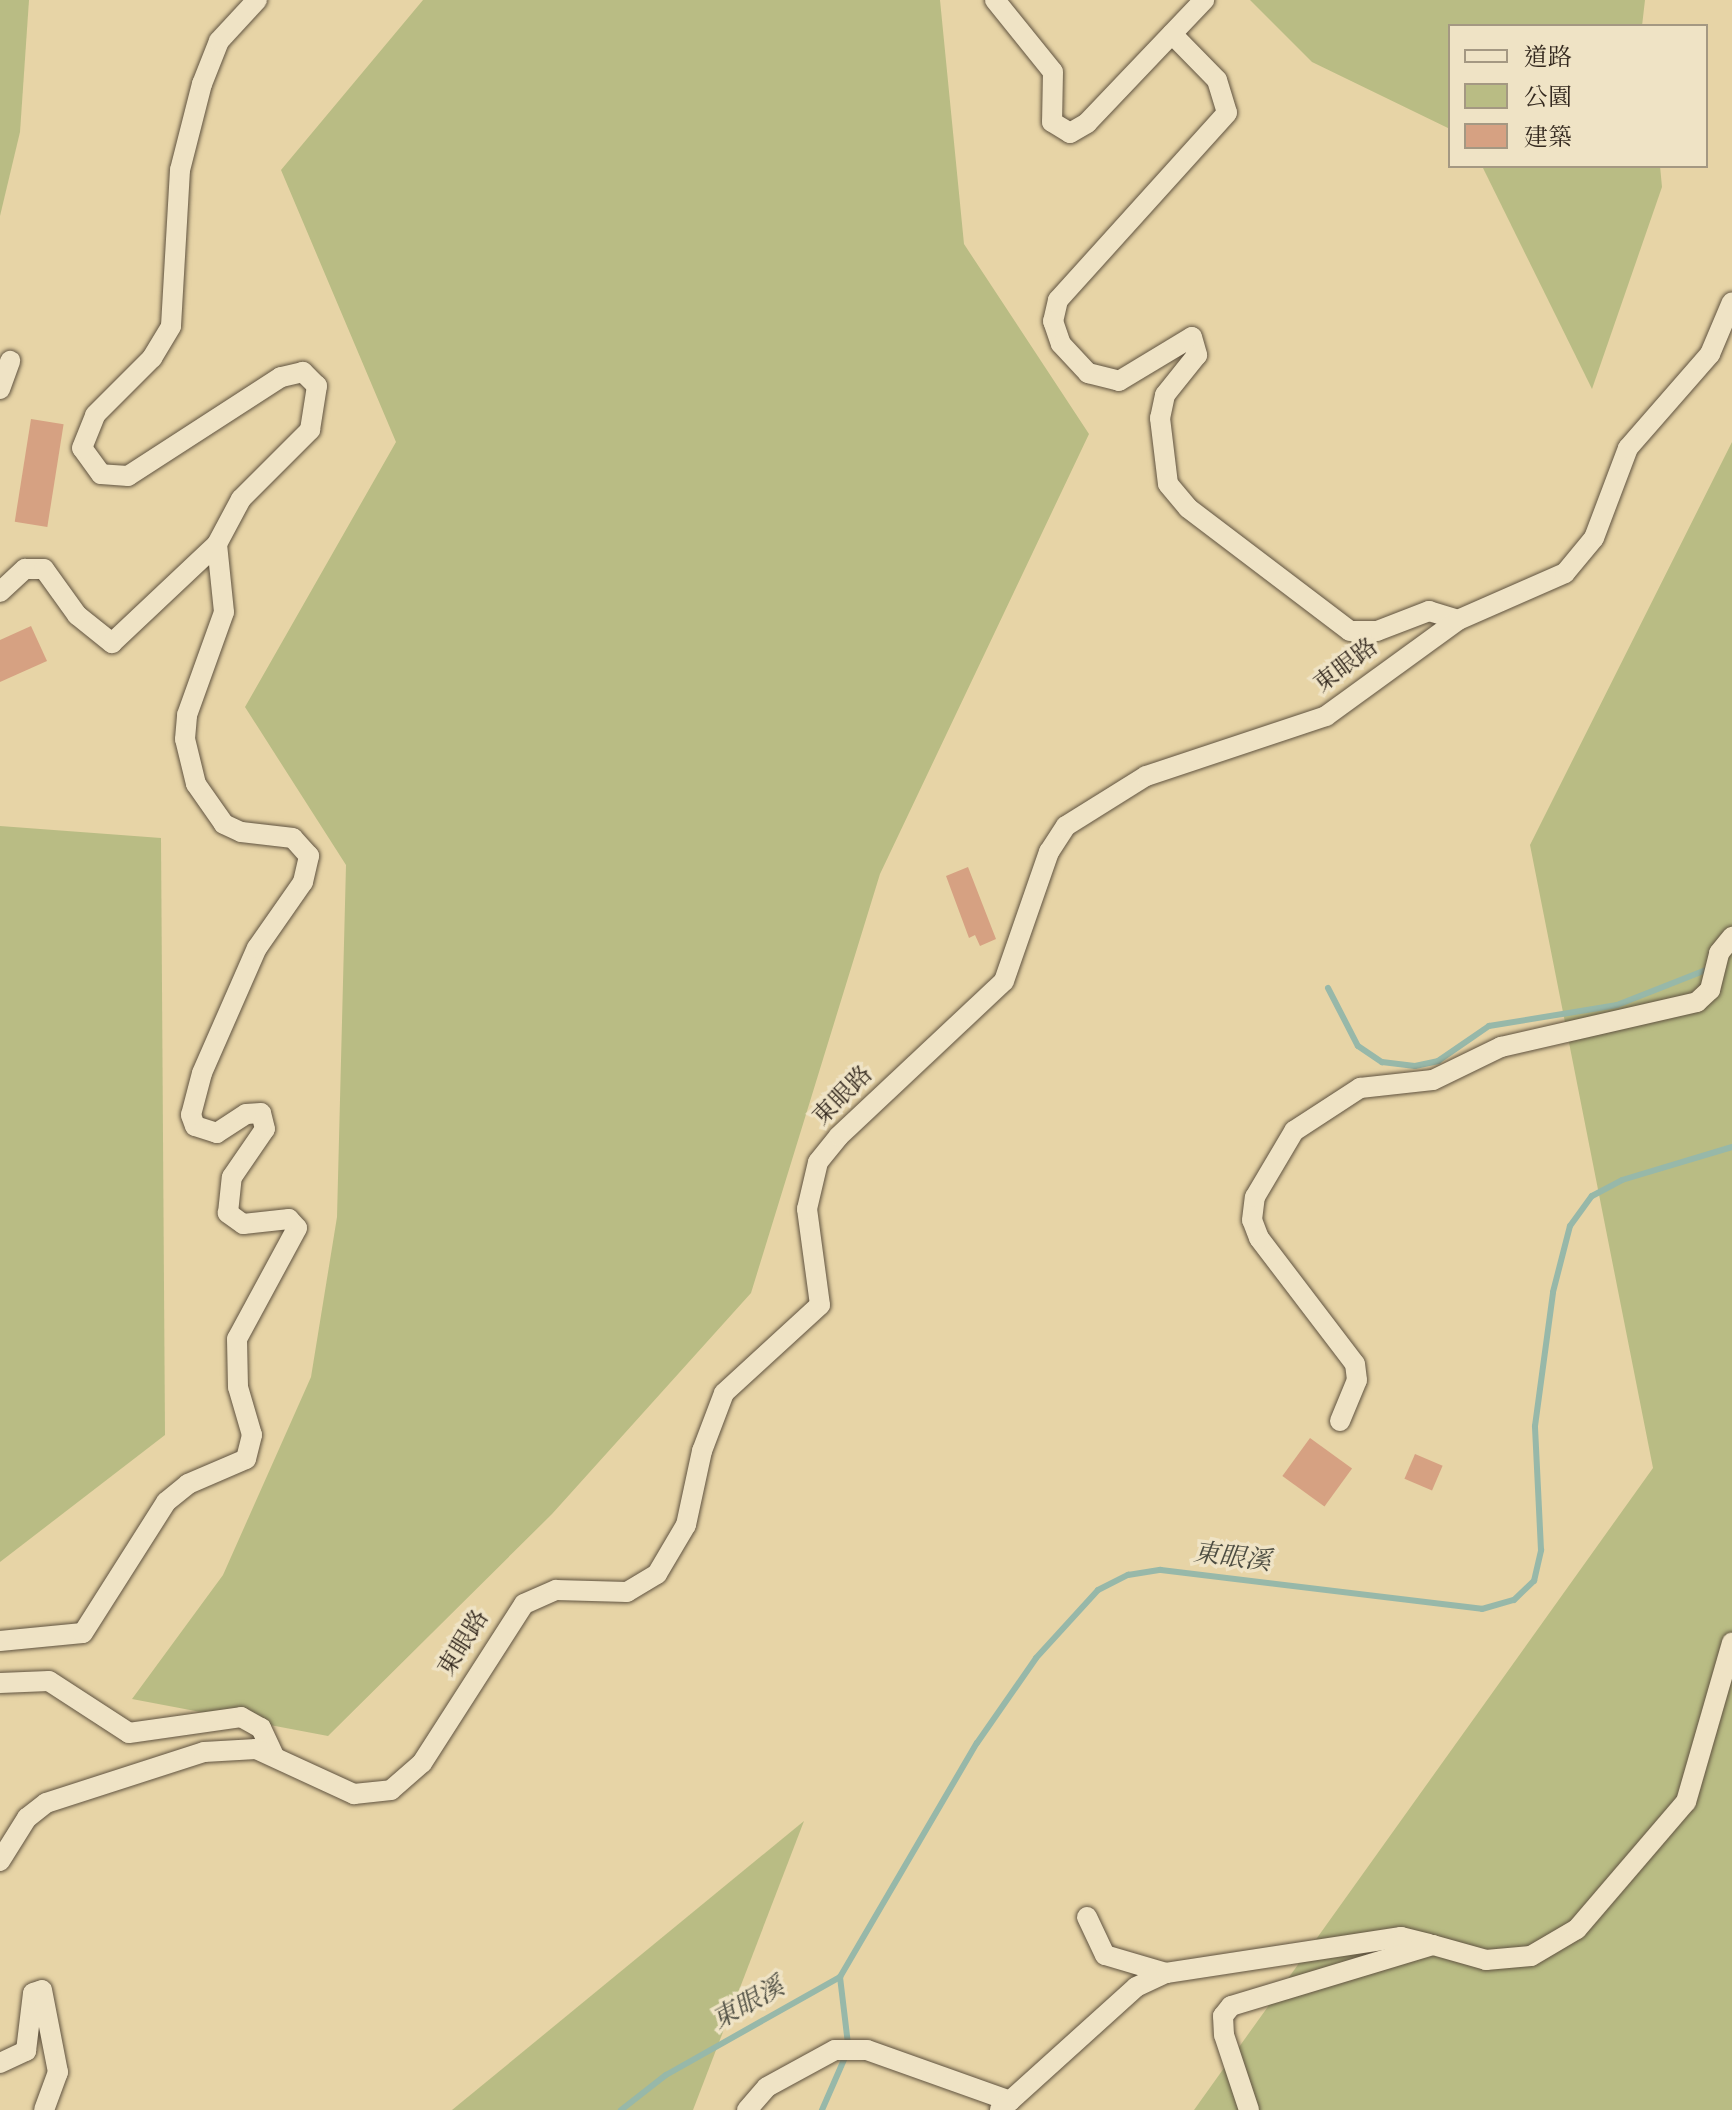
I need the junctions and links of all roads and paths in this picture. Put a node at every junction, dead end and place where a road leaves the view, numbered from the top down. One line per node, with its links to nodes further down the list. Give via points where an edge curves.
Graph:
1 (257, 0): 8 (street, via 219,41 202,84 180,170 171,326 152,358 95,415 82,437 89,466 113,477 128,476 281,377 312,376 317,400 310,430 241,499)
2 (995, 0): 4 (street, via 1053,72 1052,122 1070,133 1087,123)
3 (1204, 0): 4 (street)
4 (1172, 34): 10 (street, via 1217,80 1227,113 1058,300 1053,321 1061,344 1088,373 1119,381 1192,337 1197,355 1165,395 1160,418 1168,484 1188,508 1350,631 1377,631 1429,611)
5 (1732, 302): 10 (street, 東眼路, via 1710,354 1628,448 1580,559 1543,583)
6 (10, 361): 7 (street)
7 (0, 389)
8 (217, 544): 9 (street, via 112,643 77,615 44,569 25,569); 13 (street, via 224,612 187,715 189,763 224,824 241,832 293,838 305,845 309,866 257,948 202,1073 191,1115 203,1132 217,1133 246,1114 261,1113 265,1129 232,1177 228,1213 243,1224 289,1219 297,1228 237,1339 238,1387 252,1435 246,1459 188,1484 166,1502 83,1633)
9 (0, 592)
10 (1458, 620): 16 (street, 東眼路, via 1326,716 1146,776 1066,826 1049,852 1004,981 818,1162 807,1209 820,1305 724,1393 702,1451 686,1525 657,1574 627,1592 556,1590 524,1604 422,1763 391,1790 354,1794)
11 (1732, 937): 12 (street, via 1719,953 1710,990 1697,1002 1501,1047 1433,1080 1360,1088 1294,1131 1255,1197 1252,1220 1259,1238 1355,1364 1357,1380)
12 (1340, 1421)
13 (0, 1641)
14 (1732, 1643): 19 (street, via 1686,1802 1577,1929 1531,1956 1486,1960)
15 (0, 1683): 16 (street, via 49,1681 129,1733 241,1717 261,1728)
16 (274, 1756): 17 (street, 東眼路, via 256,1749 217,1749 69,1791 27,1818)
17 (0, 1861)
18 (1087, 1917): 20 (street, via 1105,1955)
19 (1433, 1945): 20 (street, via 1401,1937); 25 (street, via 1231,2006 1223,2016 1224,2035)
20 (1166, 1973): 22 (street, via 1136,1987)
21 (0, 2063): 23 (street, via 26,2051 33,1993 42,1990 58,2072)
22 (1005, 2106): 24 (street, via 867,2050 835,2050 767,2087)
23 (44, 2110)
24 (747, 2110)
25 (1249, 2110)

